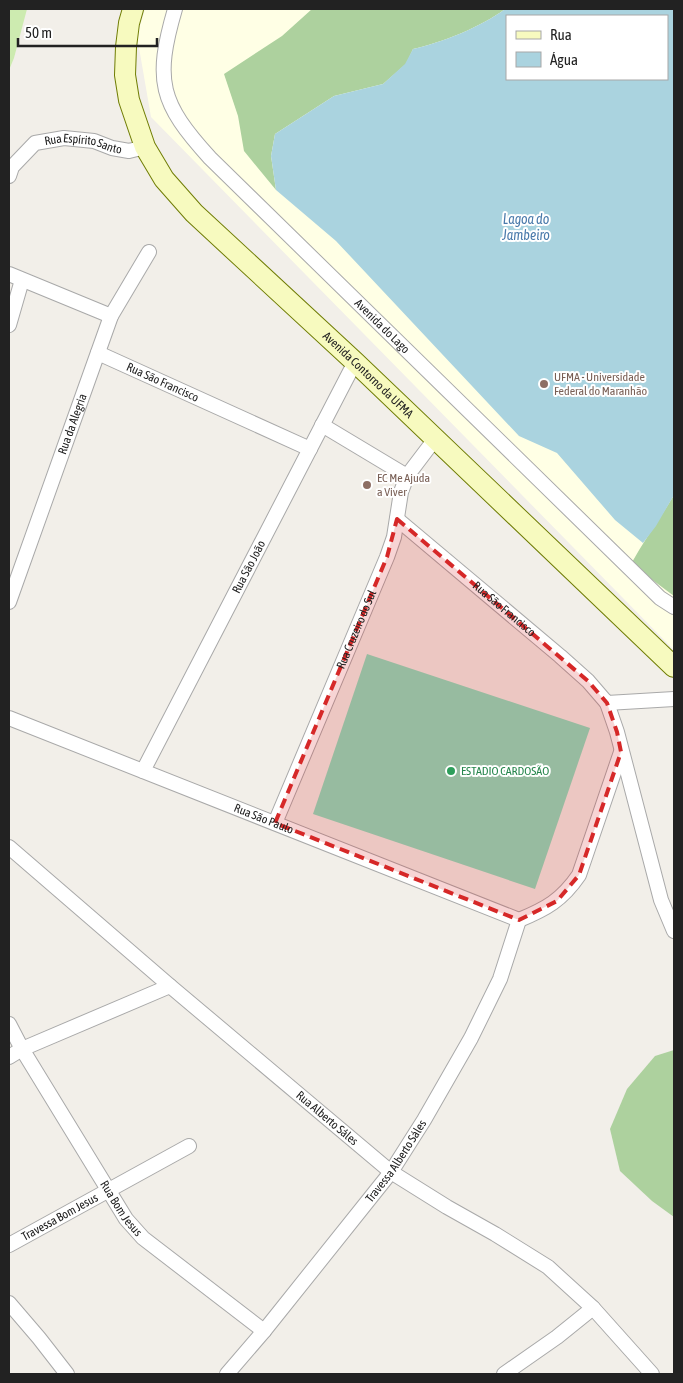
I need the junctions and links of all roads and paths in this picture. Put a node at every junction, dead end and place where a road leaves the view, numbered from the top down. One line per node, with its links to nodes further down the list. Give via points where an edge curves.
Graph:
1 (133, 9): 3 (main road, Avenida Contorno da UFMA, via 125,74)
2 (175, 9): 17 (street, Avenida do Lago, via 163,72 169,104 192,139 660,598)
3 (145, 147): 4 (street, Rua Espírito Santo, via 129,151 94,141 64,138 35,143 12,167); 10 (main road, Avenida Contorno da UFMA, via 164,179 194,213)
4 (9, 176)
5 (150, 252): 7 (street, Rua da Alegria)
6 (15, 277): 7 (street); 8 (street)
7 (111, 316): 9 (street, Rua da Alegria)
8 (9, 325)
9 (98, 353): 13 (street, Rua São Francisco); 16 (street, Rua da Alegria)
10 (355, 362): 11 (street, Rua São João); 12 (main road, Avenida Contorno da UFMA)
11 (322, 425): 13 (street, Rua São João); 14 (street)
12 (435, 439): 14 (street, Rua Cruzeiro do Sul); 18 (main road, Avenida Contorno da UFMA)
13 (310, 449): 23 (street, Rua São João)
14 (407, 476): 15 (street, Rua Cruzeiro do Sul, via 400,492)
15 (397, 519): 20 (street, Rua São Francisco, via 560,656); 24 (street, Rua Cruzeiro do Sul, via 387,557)
16 (9, 602)
17 (674, 607)
18 (674, 667)
19 (674, 700): 20 (street)
20 (607, 703): 22 (street, Rua São Francisco)
21 (9, 718): 23 (street, Rua São Paulo)
22 (621, 752): 26 (street, via 579,875 557,902); 27 (street, Rua São Francisco, via 661,900)
23 (143, 771): 24 (street, Rua São Paulo)
24 (275, 823): 26 (street, Rua São Paulo)
25 (9, 848): 28 (street, Rua Alberto Sáles)
26 (519, 920): 33 (street, Travessa Alberto Sáles, via 500,980 471,1038)
27 (674, 930)
28 (170, 986): 30 (street); 33 (street, Rua Alberto Sáles)
29 (9, 1024): 30 (street)
30 (22, 1049): 31 (street); 34 (street, Rua Bom Jesus)
31 (9, 1057)
32 (189, 1146): 34 (street, Travessa Bom Jesus)
33 (391, 1172): 37 (street, Rua Alberto Sáles, via 548,1267); 38 (street, Travessa Alberto Sáles)
34 (109, 1190): 35 (street, Travessa Bom Jesus); 38 (street, Rua Bom Jesus, via 126,1219 143,1238)
35 (9, 1245)
36 (9, 1303): 39 (street)
37 (593, 1308): 41 (street); 42 (street, Rua Alberto Sáles)
38 (264, 1331): 40 (street, Travessa Alberto Sáles)
39 (67, 1374)
40 (227, 1374)
41 (504, 1374)
42 (652, 1374)

